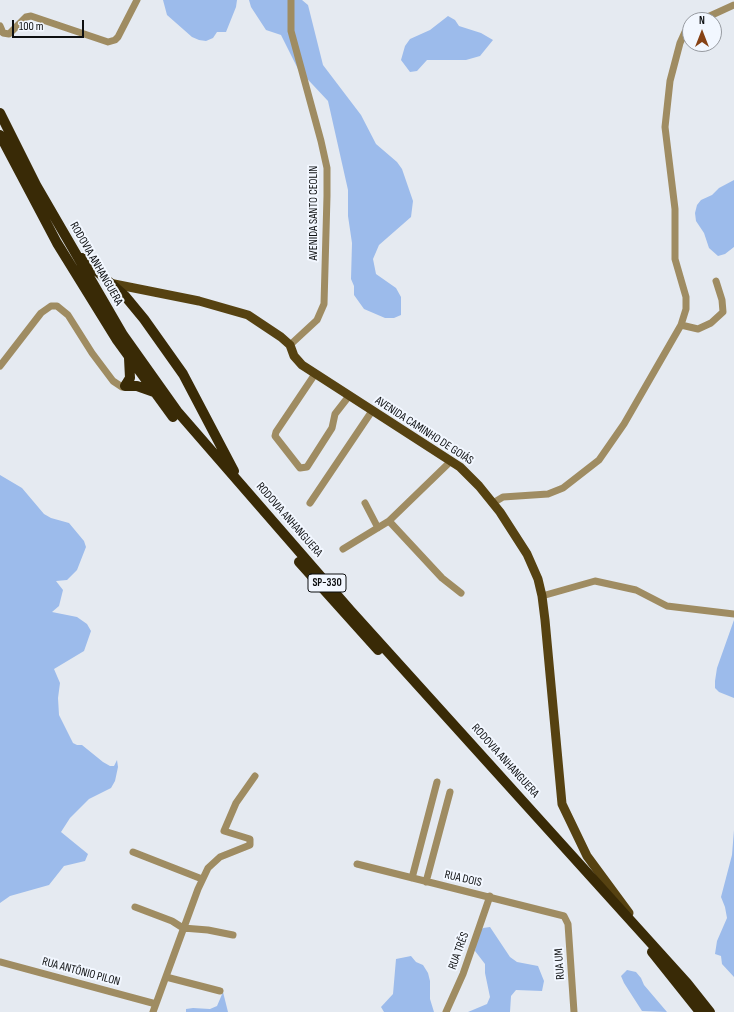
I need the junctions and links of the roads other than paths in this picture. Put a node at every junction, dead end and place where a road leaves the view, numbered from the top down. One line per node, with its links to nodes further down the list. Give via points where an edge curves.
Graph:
1 (137, 0): 5 (street, via 115,40 108,42 31,16 11,33 3,33)
2 (291, 0): 13 (street, AVENIDA SANTO CEOLIN, via 291,31 322,143 327,168 327,196 324,304 316,320)
3 (734, 5): 4 (street)
4 (719, 12)
5 (0, 26)
6 (682, 39): 12 (street, via 670,81 665,127 675,209 675,259 686,297 686,309)
7 (0, 113): 9 (highway, RODOVIA ANHANGUERA / SP-330)
8 (0, 135): 14 (highway, RODOVIA ANHANGUERA / SP-330, via 57,243)
9 (68, 242): 11 (highway, via 88,265); 22 (highway, RODOVIA ANHANGUERA / SP-330, via 123,335 168,399)
10 (716, 281): 12 (street, via 723,312 711,323 698,329)
11 (109, 283): 13 (main road, AVENIDA CAMINHO DE GOIÁS, via 214,305 248,315); 22 (highway, via 134,305 183,374)
12 (680, 325): 25 (street, via 624,424 599,460 563,488 548,494 504,496)
13 (290, 345): 16 (main road, AVENIDA CAMINHO DE GOIÁS, via 294,356)
14 (129, 358): 17 (highway, via 130,378); 18 (highway, RODOVIA ANHANGUERA / SP-330)
15 (0, 366): 17 (street, via 41,313 51,306 57,306 68,315 113,380 122,387)
16 (314, 374): 19 (main road, AVENIDA CAMINHO DE GOIÁS); 19 (street, via 276,432 276,440 300,468 306,467 332,428 335,414)
17 (125, 386): 18 (highway, via 137,386)
18 (154, 392): 53 (highway, RODOVIA ANHANGUERA / SP-330, via 345,614 642,940)
19 (349, 396): 20 (main road, AVENIDA CAMINHO DE GOIÁS)
20 (372, 411): 21 (main road, AVENIDA CAMINHO DE GOIÁS); 23 (street)
21 (451, 461): 25 (main road, AVENIDA CAMINHO DE GOIÁS, via 468,474); 26 (street)
22 (241, 485): 45 (highway, RODOVIA ANHANGUERA / SP-330, via 350,610)
23 (310, 503)
24 (365, 503): 27 (street)
25 (493, 503): 30 (main road, AVENIDA CAMINHO DE GOIÁS, via 527,554)
26 (389, 521): 27 (street); 29 (street, via 442,578)
27 (378, 528): 28 (street)
28 (343, 549)
29 (461, 593)
30 (542, 596): 31 (street, via 595,581 636,590 667,606); 45 (main road, AVENIDA CAMINHO DE GOIÁS, via 562,804 588,856)
31 (734, 614)
32 (255, 776): 38 (street, via 236,803 224,831 250,839 250,845 220,857 208,868)
33 (437, 782): 37 (street)
34 (450, 792): 39 (street)
35 (134, 852): 38 (street)
36 (357, 864): 37 (street, RUA DOIS)
37 (412, 878): 39 (street, RUA DOIS)
38 (202, 879): 43 (street)
39 (426, 882): 40 (street, RUA DOIS)
40 (490, 896): 42 (street, RUA DOIS); 51 (street, RUA TRÊS, via 463,974)
41 (135, 908): 43 (street)
42 (564, 916): 52 (street, RUA UM, via 568,924)
43 (184, 928): 44 (street); 47 (street)
44 (233, 935)
45 (646, 937): 54 (highway, RODOVIA ANHANGUERA / SP-330)
46 (0, 962): 49 (street, RUA ANTÔNIO PILON)
47 (166, 977): 48 (street); 49 (street)
48 (220, 991)
49 (156, 1004): 50 (street)
50 (153, 1012)
51 (446, 1012)
52 (574, 1012)
53 (700, 1012)
54 (710, 1012)

